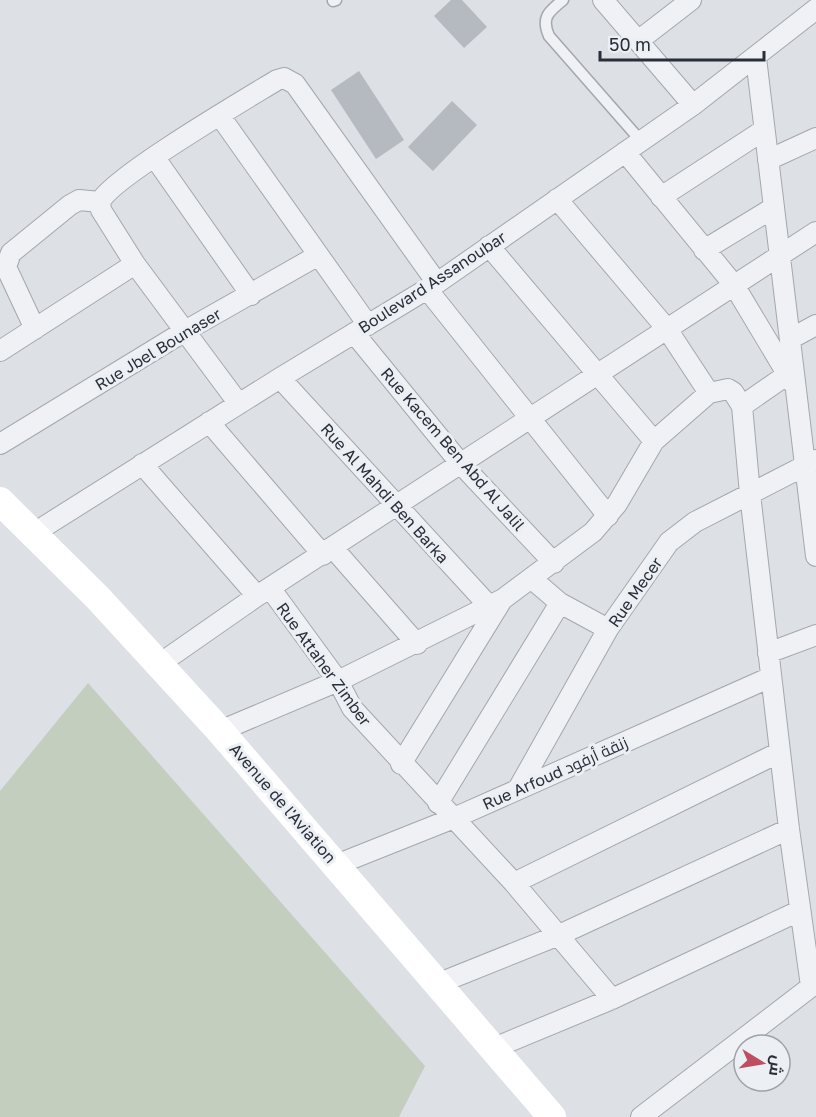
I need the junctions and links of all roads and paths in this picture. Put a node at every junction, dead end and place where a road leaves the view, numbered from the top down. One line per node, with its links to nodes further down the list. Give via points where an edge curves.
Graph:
1 (562, 0): 11 (lane, via 546,15 544,25 549,36)
2 (603, 0): 5 (street)
3 (691, 0): 5 (street)
4 (816, 9): 6 (street, Boulevard Assanoubar)
5 (638, 42): 7 (street)
6 (756, 58): 7 (street, Boulevard Assanoubar); 9 (street)
7 (693, 105): 11 (street, Boulevard Assanoubar)
8 (220, 116): 12 (street); 22 (street, Rue Kacem Ben Abd Al Jalil); 25 (street, via 277,80 291,81)
9 (764, 130): 13 (street); 14 (street)
10 (816, 138): 13 (street)
11 (633, 147): 14 (street); 15 (street, Boulevard Assanoubar)
12 (155, 158): 16 (street, via 107,192); 26 (street)
13 (768, 160): 17 (street)
14 (661, 197): 20 (street)
15 (557, 199): 19 (street, Boulevard Assanoubar); 30 (street)
16 (100, 202): 23 (street, via 101,210); 28 (street, via 80,200 70,205 11,253 6,267)
17 (773, 208): 20 (street); 21 (street)
18 (816, 232): 21 (street)
19 (489, 246): 25 (street, Boulevard Assanoubar); 34 (street)
20 (704, 250): 24 (street)
21 (780, 254): 24 (street); 32 (street)
22 (317, 256): 26 (street, Rue Jbel Bounaser); 29 (street, Rue Kacem Ben Abd Al Jalil)
23 (135, 264): 28 (street); 31 (street)
24 (734, 285): 30 (street); 36 (street)
25 (432, 286): 29 (street, Boulevard Assanoubar); 40 (street)
26 (251, 295): 31 (street, Rue Jbel Bounaser)
27 (816, 325): 32 (street)
28 (35, 329): 33 (street)
29 (361, 329): 35 (street, Boulevard Assanoubar); 46 (street, Rue Kacem Ben Abd Al Jalil)
30 (667, 329): 34 (street); 37 (street)
31 (185, 331): 38 (street); 43 (street, Rue Jbel Bounaser)
32 (792, 338): 36 (street)
33 (0, 351)
34 (598, 375): 40 (street); 42 (street)
35 (280, 378): 38 (street, Boulevard Assanoubar); 49 (street, Rue Al Mahdi Ben Barka)
36 (792, 381): 39 (street); 44 (street)
37 (709, 393): 39 (street, via 728,389); 42 (street)
38 (239, 404): 41 (street, Boulevard Assanoubar)
39 (742, 406): 47 (street)
40 (530, 418): 46 (street); 50 (street)
41 (209, 423): 45 (street, Boulevard Assanoubar); 52 (street)
42 (654, 441): 50 (street)
43 (0, 444)
44 (811, 463): 47 (street, Rue Mecer); 53 (street)
45 (142, 464): 51 (street, Boulevard Assanoubar); 56 (street, Rue Attaher Zimber)
46 (461, 464): 49 (street); 54 (street, Rue Kacem Ben Abd Al Jalil)
47 (750, 494): 59 (street, Rue Mecer, via 681,530); 62 (street)
48 (0, 501): 51 (street, Avenue de l'Aviation)
49 (396, 507): 52 (street); 57 (street, Rue Al Mahdi Ben Barka)
50 (608, 516): 54 (street)
51 (34, 533): 63 (street, Avenue de l'Aviation)
52 (328, 552): 56 (street); 61 (street)
53 (816, 556)
54 (554, 563): 55 (street)
55 (532, 579): 57 (street); 58 (street)
56 (264, 592): 63 (street); 65 (street, Rue Attaher Zimber)
57 (496, 603): 61 (street); 68 (street)
58 (560, 603): 59 (street); 70 (street)
59 (609, 629): 69 (street, Rue Mecer)
60 (816, 635): 62 (street)
61 (417, 644): 65 (street)
62 (768, 653): 64 (street)
63 (158, 664): 66 (street, Avenue de l'Aviation)
64 (771, 677): 67 (street); 69 (street, Rue Arfoud زنقة أرفود)
65 (338, 681): 66 (street); 68 (street, Rue Attaher Zimber, via 352,708)
66 (220, 731): 73 (street, Avenue de l'Aviation)
67 (780, 752): 72 (street); 74 (street)
68 (401, 764): 70 (street, Rue Attaher Zimber)
69 (518, 789): 71 (street, Rue Arfoud زنقة أرفود)
70 (438, 803): 71 (street, Rue Attaher Zimber)
71 (454, 818): 73 (street, Rue Arfoud زنقة أرفود); 74 (street, Rue Attaher Zimber)
72 (789, 829): 75 (street); 76 (street)
73 (336, 865): 77 (street, Avenue de l'Aviation)
74 (514, 883): 76 (street, Rue Attaher Zimber)
75 (799, 910): 78 (street); 79 (street)
76 (559, 935): 77 (street); 79 (street, Rue Attaher Zimber)
77 (437, 984): 80 (street, Avenue de l'Aviation)
78 (813, 984): 82 (street)
79 (612, 999): 80 (street)
80 (494, 1048): 81 (street, Avenue de l'Aviation)
81 (552, 1117)
82 (641, 1117)

